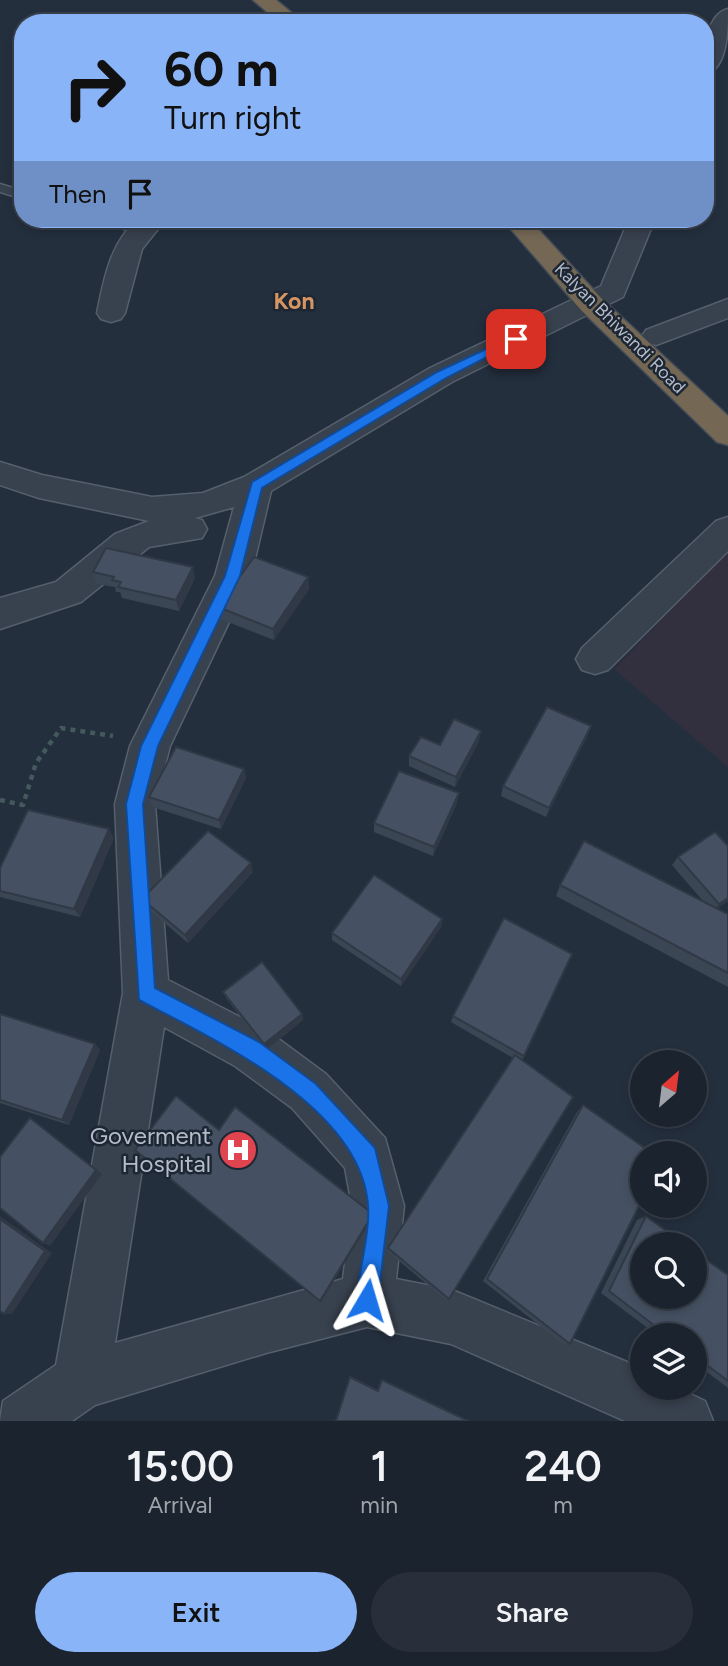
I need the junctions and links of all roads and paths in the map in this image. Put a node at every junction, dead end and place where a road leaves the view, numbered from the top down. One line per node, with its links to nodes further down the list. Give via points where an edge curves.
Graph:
1 (263, 0): 2 (highway)
2 (292, 14)
3 (728, 15): 4 (street)
4 (714, 47)
5 (142, 228): 11 (street, via 125,253)
6 (525, 228): 9 (highway, Kalyan Bhiwandi Road)
7 (551, 228): 9 (highway)
8 (637, 228): 9 (street)
9 (602, 297): 12 (highway); 14 (highway, Kalyan Bhiwandi Road); 16 (street, via 441,375)
10 (728, 308): 12 (street)
11 (111, 313)
12 (656, 336): 13 (highway)
13 (728, 401)
14 (728, 434)
15 (0, 472): 16 (street, via 39,486 152,509 208,505)
16 (256, 485): 17 (street)
17 (244, 530): 19 (street, via 162,528 144,532 124,543 64,594); 21 (street, via 233,576)
18 (728, 530): 20 (street)
19 (0, 615)
20 (595, 659)
21 (150, 746): 22 (path, via 61,729 45,742 23,805); 23 (street, via 135,804)
22 (0, 800)
23 (146, 993): 24 (street, via 252,1049 309,1091 367,1156 378,1206); 25 (street)
24 (367, 1300): 25 (street); 27 (street, via 452,1317 607,1382)
25 (81, 1381): 26 (street)
26 (23, 1421)
27 (685, 1421)

